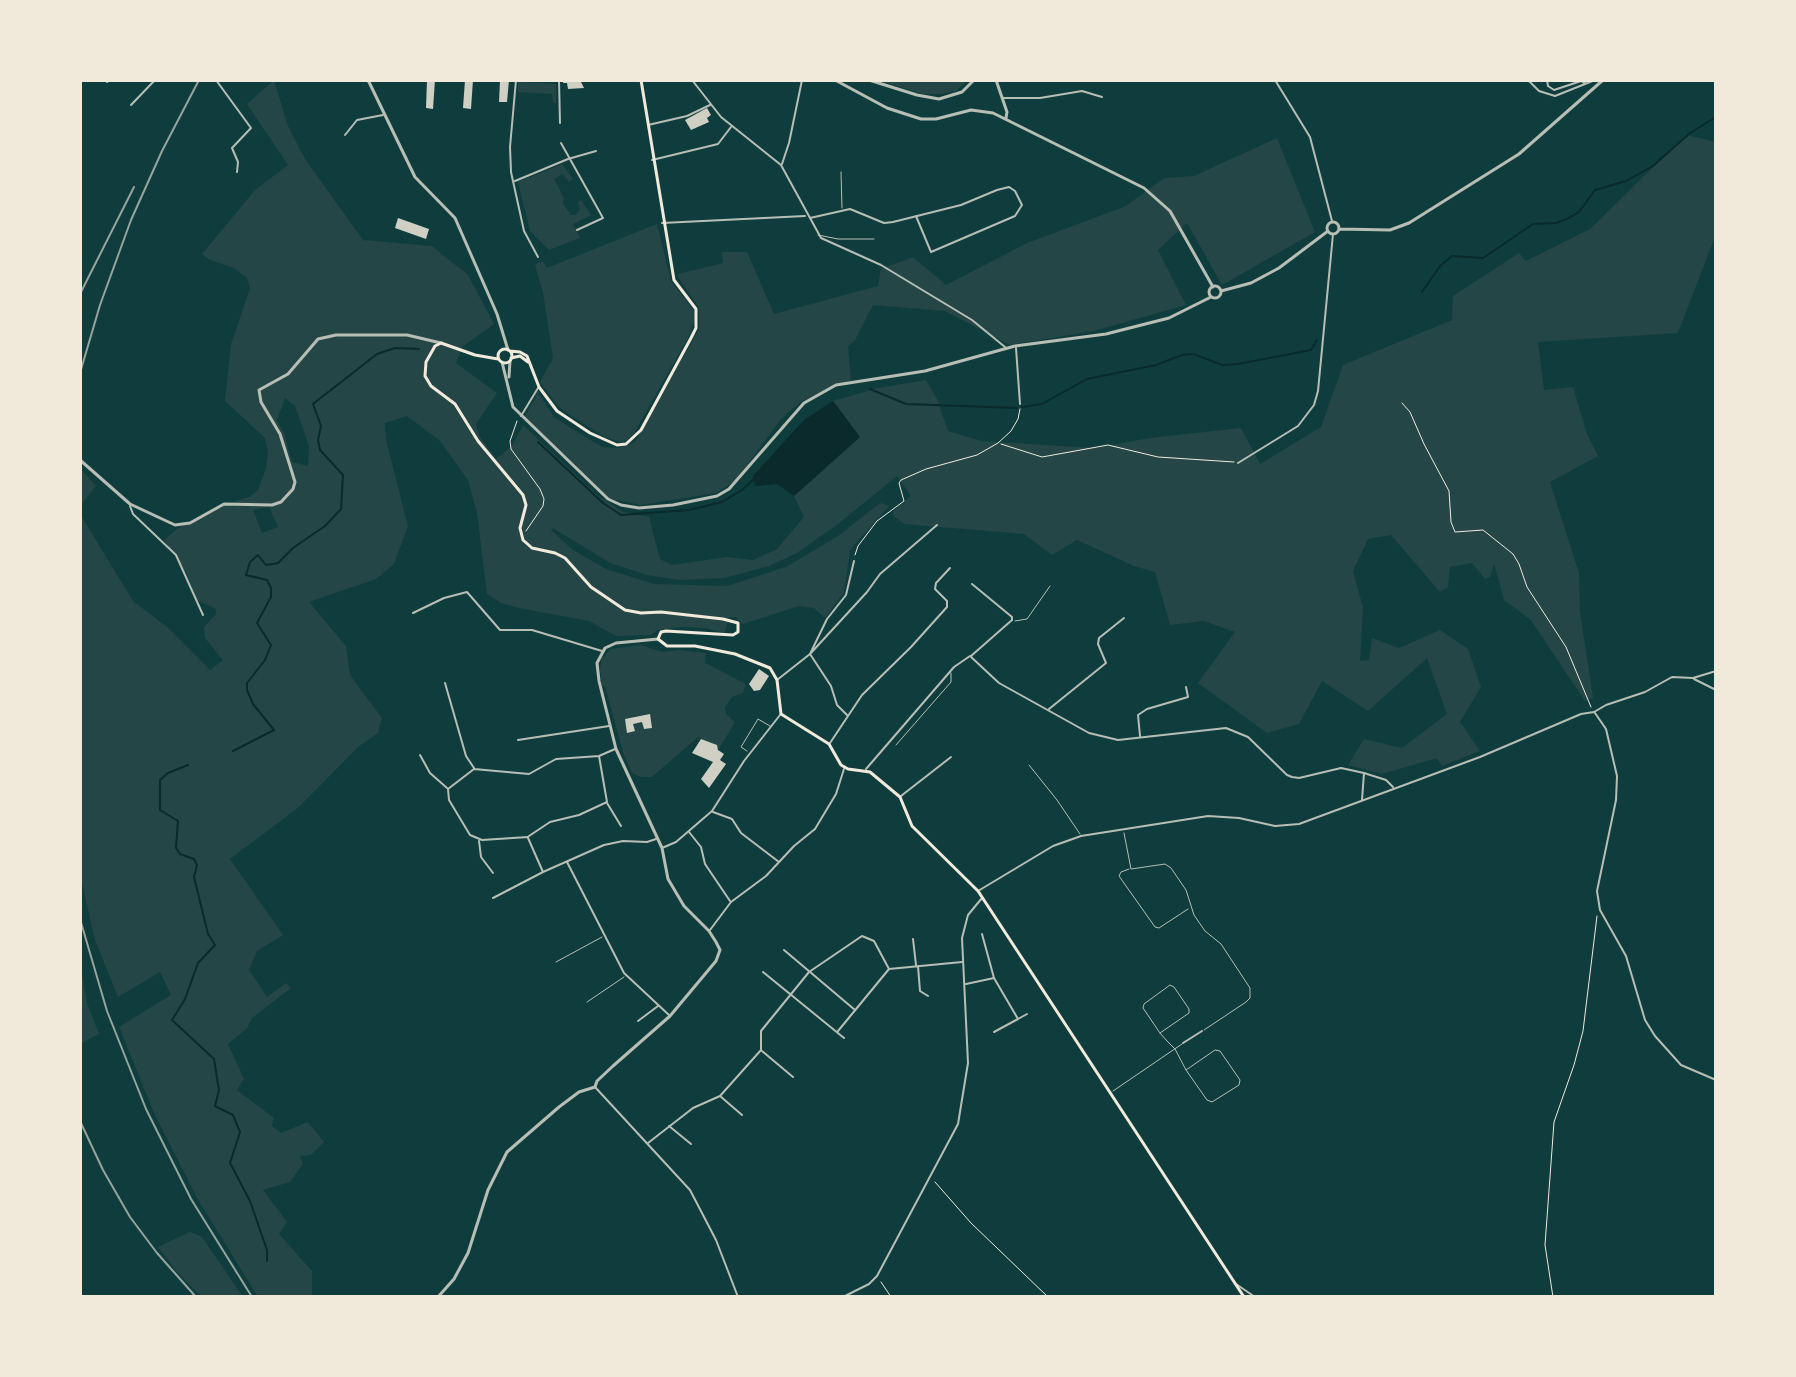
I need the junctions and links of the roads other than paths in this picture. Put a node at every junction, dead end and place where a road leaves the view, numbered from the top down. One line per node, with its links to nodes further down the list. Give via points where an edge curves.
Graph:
1 (155, 80): 21 (street)
2 (216, 80): 34 (street, via 251,128 232,148)
3 (368, 80): 23 (street)
4 (516, 80): 36 (street, via 510,147)
5 (559, 80): 25 (street)
6 (641, 80): 26 (main road)
7 (692, 80): 22 (street)
8 (802, 80): 33 (street)
9 (835, 80): 24 (street, via 887,108 921,119 971,110)
10 (869, 80): 11 (street, via 939,99 962,92)
11 (974, 80)
12 (996, 80): 20 (street)
13 (1275, 80): 40 (street, via 1310,137)
14 (1528, 80): 18 (street, via 1555,96)
15 (1547, 80): 18 (street, via 1554,90)
16 (1595, 80): 18 (street)
17 (1603, 80): 42 (street, via 1519,154 1409,223 1390,230)
18 (1586, 84)
19 (1102, 97): 20 (street, via 1082,91)
20 (1002, 98): 24 (street)
21 (131, 105)
22 (710, 105): 26 (street); 27 (street)
23 (384, 115): 28 (street, via 357,120); 55 (street, via 415,177 455,218)
24 (1006, 118): 49 (street, via 1144,188 1170,211)
25 (560, 123)
26 (647, 125): 32 (main road)
27 (732, 126): 32 (street, via 718,144); 33 (street)
28 (345, 135)
29 (561, 143): 31 (street)
30 (596, 151): 31 (street)
31 (568, 159): 36 (street); 43 (street, via 603,218)
32 (652, 160): 41 (main road)
33 (781, 165): 39 (street)
34 (237, 172)
35 (841, 172): 37 (lane)
36 (514, 182): 48 (street, via 524,231)
37 (842, 211): 38 (street, via 856,210 884,223); 39 (street)
38 (916, 216): 38 (street, via 1009,187 1022,205 1015,216 931,252)
39 (808, 217): 41 (street); 46 (street)
40 (1332, 221): 42 (street); 44 (street)
41 (662, 223): 62 (main road, via 674,280 696,309 697,319 641,430 626,444 608,443 557,411)
42 (1340, 229): 45 (street)
43 (577, 230)
44 (1328, 231): 45 (street); 50 (street, via 1279,268)
45 (1333, 234): 66 (street, via 1314,405 1298,426)
46 (818, 235): 47 (lane); 54 (street, via 894,272)
47 (874, 239)
48 (538, 257)
49 (1213, 287): 50 (street); 51 (street)
50 (1221, 291): 51 (street)
51 (1211, 297): 53 (street, via 1169,318 1106,334)
52 (441, 343): 57 (main road); 67 (street, via 407,335 336,335 314,341 288,374 263,386 258,396 280,434 295,482 281,502 224,504 184,526); 77 (main road, via 426,362 427,381 455,404 523,495 520,536 527,545 565,558 591,587 625,610 732,620 739,626 733,635 666,631)
53 (1015, 346): 54 (street); 63 (street)
54 (1007, 348): 64 (street, via 925,371 836,385 804,403 729,489 673,505 639,508 608,499)
55 (507, 350): 56 (main road); 59 (main road); 60 (main road, via 525,354)
56 (499, 353): 57 (main road); 58 (main road)
57 (483, 356): 58 (main road)
58 (500, 360): 59 (main road); 61 (street)
59 (510, 360): 60 (main road, via 523,356); 61 (street)
60 (532, 369): 62 (main road)
61 (508, 385): 64 (street)
62 (539, 387): 64 (street)
63 (1020, 404)
64 (520, 415)
65 (80, 460): 67 (street)
66 (1238, 463)
67 (130, 504): 74 (street, via 133,514 176,555)
68 (937, 525): 79 (street, via 880,574)
69 (854, 561): 79 (street, via 846,595)
70 (950, 568): 91 (street, via 935,589 947,607)
71 (972, 584): 76 (street)
72 (1050, 586): 76 (lane, via 1027,619)
73 (413, 613): 78 (street, via 467,592 500,630 532,630)
74 (203, 615)
75 (1124, 618): 88 (street, via 1099,638 1106,663)
76 (1012, 620): 80 (street)
77 (658, 639): 78 (street, via 616,643); 84 (main road, via 667,646 745,657 770,668)
78 (603, 652): 94 (street, via 597,668)
79 (810, 654): 84 (street); 91 (street)
80 (970, 656): 81 (street); 88 (street, via 999,683)
81 (950, 671): 92 (street); 93 (lane, via 951,682)
82 (1716, 671): 83 (street)
83 (1693, 678): 87 (street); 89 (street, via 1672,677)
84 (777, 680): 90 (main road)
85 (445, 683): 107 (street)
86 (1186, 687): 96 (street, via 1188,697 1138,715)
87 (1716, 690)
88 (1048, 710): 96 (street, via 1105,738)
89 (1594, 712): 110 (street); 167 (street, via 1606,729 1617,776 1597,891 1600,910 1626,956 1655,1036 1681,1065)
90 (781, 714): 95 (street); 98 (main road)
91 (848, 716): 98 (street)
92 (907, 719): 93 (lane); 108 (street)
93 (914, 724): 99 (lane)
94 (610, 726): 97 (street); 100 (street)
95 (770, 726): 101 (street); 101 (lane, via 758,719 741,747)
96 (1141, 737): 109 (street, via 1226,728 1248,737 1292,777 1341,768)
97 (518, 740)
98 (829, 744): 106 (main road)
99 (896, 745)
100 (616, 749): 103 (street); 122 (street)
101 (749, 753): 115 (street)
102 (420, 755): 111 (street)
103 (599, 756): 107 (street, via 556,759 529,774); 114 (street)
104 (951, 757): 112 (street)
105 (1029, 765): 119 (lane)
106 (844, 767): 108 (main road); 125 (street, via 823,818)
107 (474, 769): 111 (street)
108 (866, 770): 112 (main road)
109 (1364, 773): 110 (street); 113 (street)
110 (1394, 788): 113 (street)
111 (448, 789): 121 (street, via 470,835)
112 (900, 797): 129 (main road, via 912,826)
113 (1362, 800): 117 (street, via 1288,826 1208,816)
114 (607, 802): 116 (street); 120 (street, via 550,822)
115 (712, 811): 118 (street); 125 (street, via 732,819 741,833)
116 (621, 826)
117 (1124, 830): 119 (street); 126 (lane)
118 (689, 832): 123 (street); 132 (street)
119 (1081, 836): 129 (street, via 1053,846)
120 (528, 837): 121 (street); 127 (street)
121 (479, 839): 128 (street, via 481,857)
122 (656, 839): 123 (street); 124 (street, via 611,843)
123 (662, 848): 134 (street, via 677,896)
124 (567, 862): 127 (street); 136 (street)
125 (779, 862): 132 (street)
126 (1131, 869): 133 (lane, via 1168,865 1186,890); 133 (lane, via 1119,876 1155,927)
127 (543, 872): 130 (street)
128 (493, 873)
129 (978, 891): 131 (main road)
130 (493, 898)
131 (982, 898): 140 (street, via 965,924); 169 (main road)
132 (731, 902): 134 (street)
133 (1191, 908): 157 (lane, via 1251,993 1246,1002)
134 (709, 931): 154 (street, via 720,950 716,961)
135 (982, 934): 146 (street)
136 (605, 936): 139 (lane); 145 (street)
137 (913, 939): 141 (street)
138 (784, 950): 144 (street)
139 (556, 962)
140 (963, 962): 141 (street); 147 (street)
141 (917, 966): 142 (street); 149 (street, via 920,991)
142 (889, 969): 144 (street, via 874,941 862,936); 152 (street)
143 (763, 972): 148 (street)
144 (809, 972): 148 (street); 152 (street)
145 (626, 975): 150 (lane); 151 (street)
146 (994, 978): 147 (street); 155 (street)
147 (965, 984): 178 (street, via 968,1063 958,1124 877,1276)
148 (790, 995): 158 (street); 164 (street, via 761,1031)
149 (928, 996)
150 (587, 1002)
151 (659, 1006): 154 (street); 156 (street)
152 (855, 1010): 158 (street)
153 (1027, 1014): 155 (street)
154 (670, 1016): 168 (street)
155 (1018, 1019): 159 (street)
156 (638, 1021)
157 (1202, 1031): 162 (street)
158 (837, 1032): 161 (street)
159 (994, 1032)
160 (1160, 1033): 160 (lane, via 1143,1008 1170,985 1189,1013); 163 (lane)
161 (844, 1038)
162 (1183, 1043): 163 (lane)
163 (1175, 1049): 165 (lane); 169 (lane)
164 (761, 1050): 166 (street); 170 (street)
165 (1186, 1070): 165 (lane, via 1212,1102 1239,1085 1220,1051)
166 (793, 1077)
167 (1716, 1080)
168 (595, 1087): 173 (street); 176 (street, via 579,1092 507,1152 488,1190 468,1253)
169 (1111, 1093): 175 (main road)
170 (720, 1096): 171 (street); 172 (street)
171 (742, 1115)
172 (668, 1125): 173 (street); 174 (street)
173 (648, 1143): 177 (street, via 699,1205)
174 (691, 1144)
175 (1236, 1284): 179 (main road); 180 (street)
176 (438, 1297)
177 (738, 1297)
178 (843, 1297)
179 (1244, 1297)
180 (1255, 1297)

